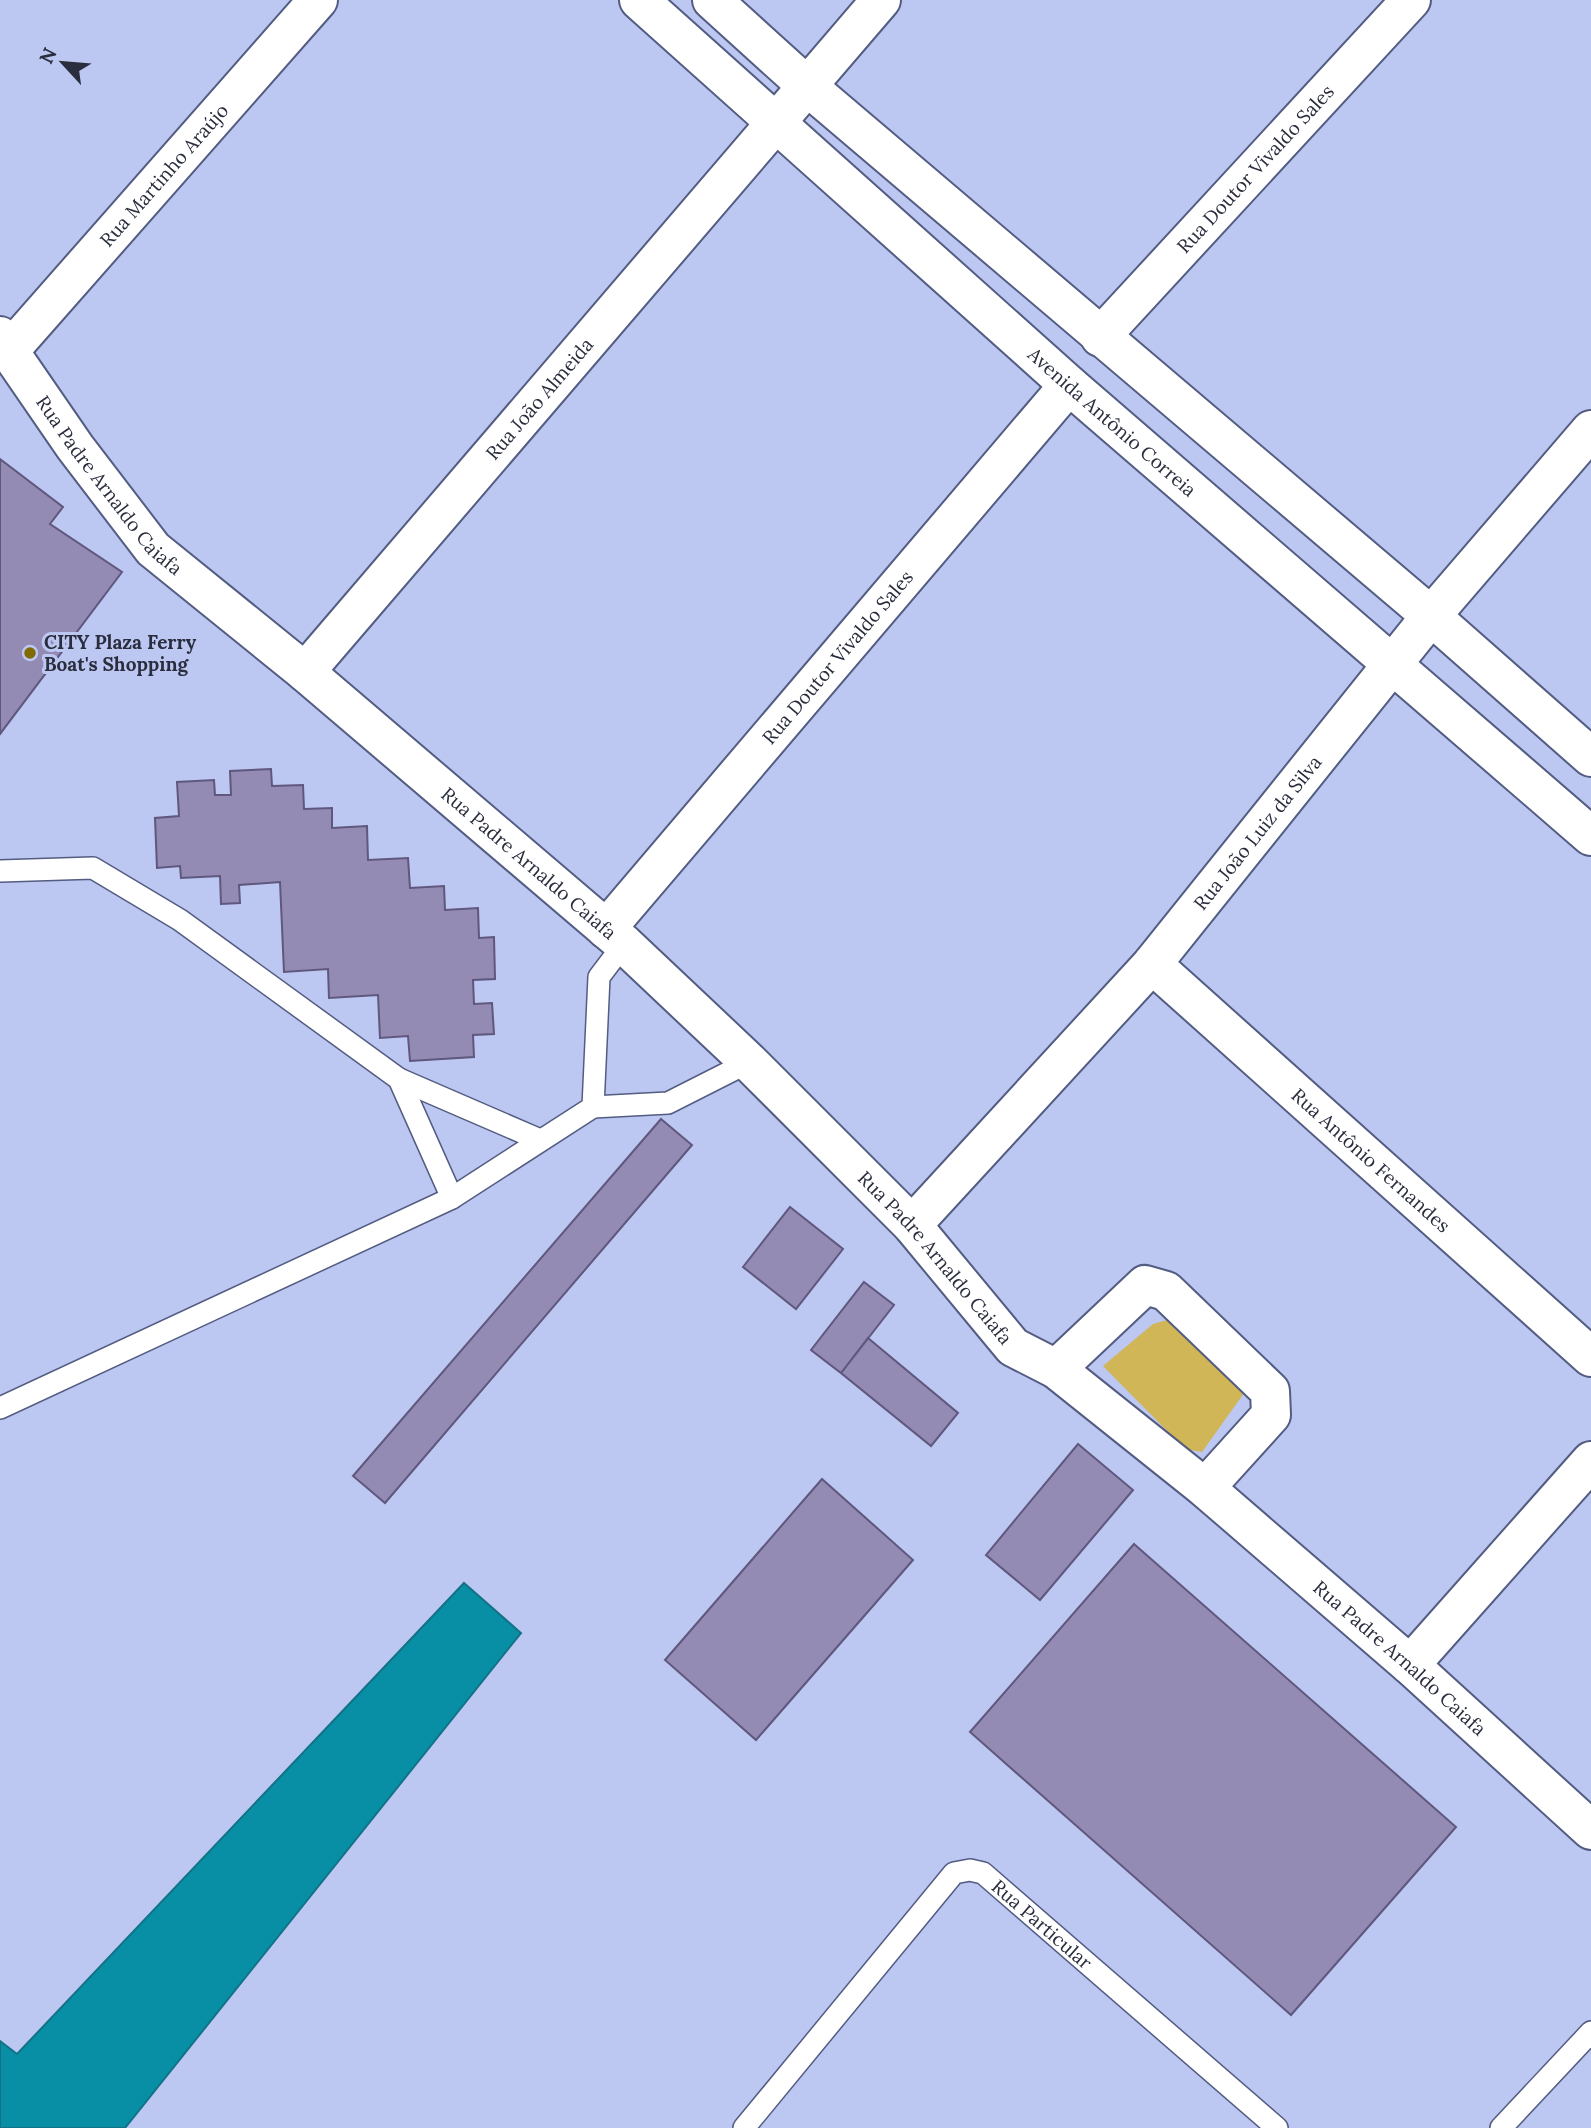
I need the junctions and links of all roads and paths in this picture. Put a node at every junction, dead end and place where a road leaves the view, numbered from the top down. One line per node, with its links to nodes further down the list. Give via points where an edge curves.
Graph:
1 (318, 0): 9 (street, Rua Martinho Araújo)
2 (639, 0): 7 (street, Avenida Antônio Correia)
3 (712, 0): 6 (street)
4 (881, 0): 6 (street)
5 (1411, 0): 8 (street, Rua Doutor Vivaldo Sales)
6 (807, 86): 7 (street, Rua João Almeida); 8 (street)
7 (775, 123): 10 (street, Avenida Antônio Correia); 14 (street, Rua João Almeida)
8 (1100, 337): 12 (street)
9 (3, 346): 14 (street, Rua Padre Arnaldo Caiafa, via 153,549)
10 (1069, 385): 13 (street, Avenida Antônio Correia); 18 (street, Rua Doutor Vivaldo Sales)
11 (1591, 430): 12 (street, Rua João Luiz da Silva)
12 (1431, 616): 13 (street, Rua João Luiz da Silva); 15 (street)
13 (1392, 664): 16 (street, Avenida Antônio Correia); 19 (street, Rua João Luiz da Silva)
14 (305, 672): 18 (street, Rua Padre Arnaldo Caiafa)
15 (1591, 757)
16 (1591, 836)
17 (0, 871): 21 (lane, via 93,868 180,920)
18 (615, 937): 20 (street, Rua Padre Arnaldo Caiafa); 22 (lane, via 599,977)
19 (1152, 964): 25 (street, Rua João Luiz da Silva); 26 (street, Rua Antônio Fernandes)
20 (749, 1062): 22 (lane, via 668,1103); 25 (street, Rua Padre Arnaldo Caiafa)
21 (399, 1079): 23 (lane); 24 (lane)
22 (593, 1107): 23 (lane)
23 (540, 1140): 24 (lane)
24 (452, 1198): 28 (lane)
25 (912, 1225): 27 (street, Rua Padre Arnaldo Caiafa, via 1013,1348)
26 (1591, 1357)
27 (1056, 1369): 30 (street, Rua Padre Arnaldo Caiafa); 30 (street, via 1145,1285 1167,1291 1270,1391 1271,1415)
28 (0, 1408)
29 (1591, 1461): 31 (street)
30 (1205, 1488): 31 (street, Rua Padre Arnaldo Caiafa)
31 (1410, 1665): 32 (street, Rua Padre Arnaldo Caiafa)
32 (1591, 1830)
33 (1591, 2032): 36 (lane)
34 (744, 2128): 35 (lane, Rua Particular, via 954,1873 970,1870 983,1873)
35 (1277, 2128)
36 (1501, 2128)

